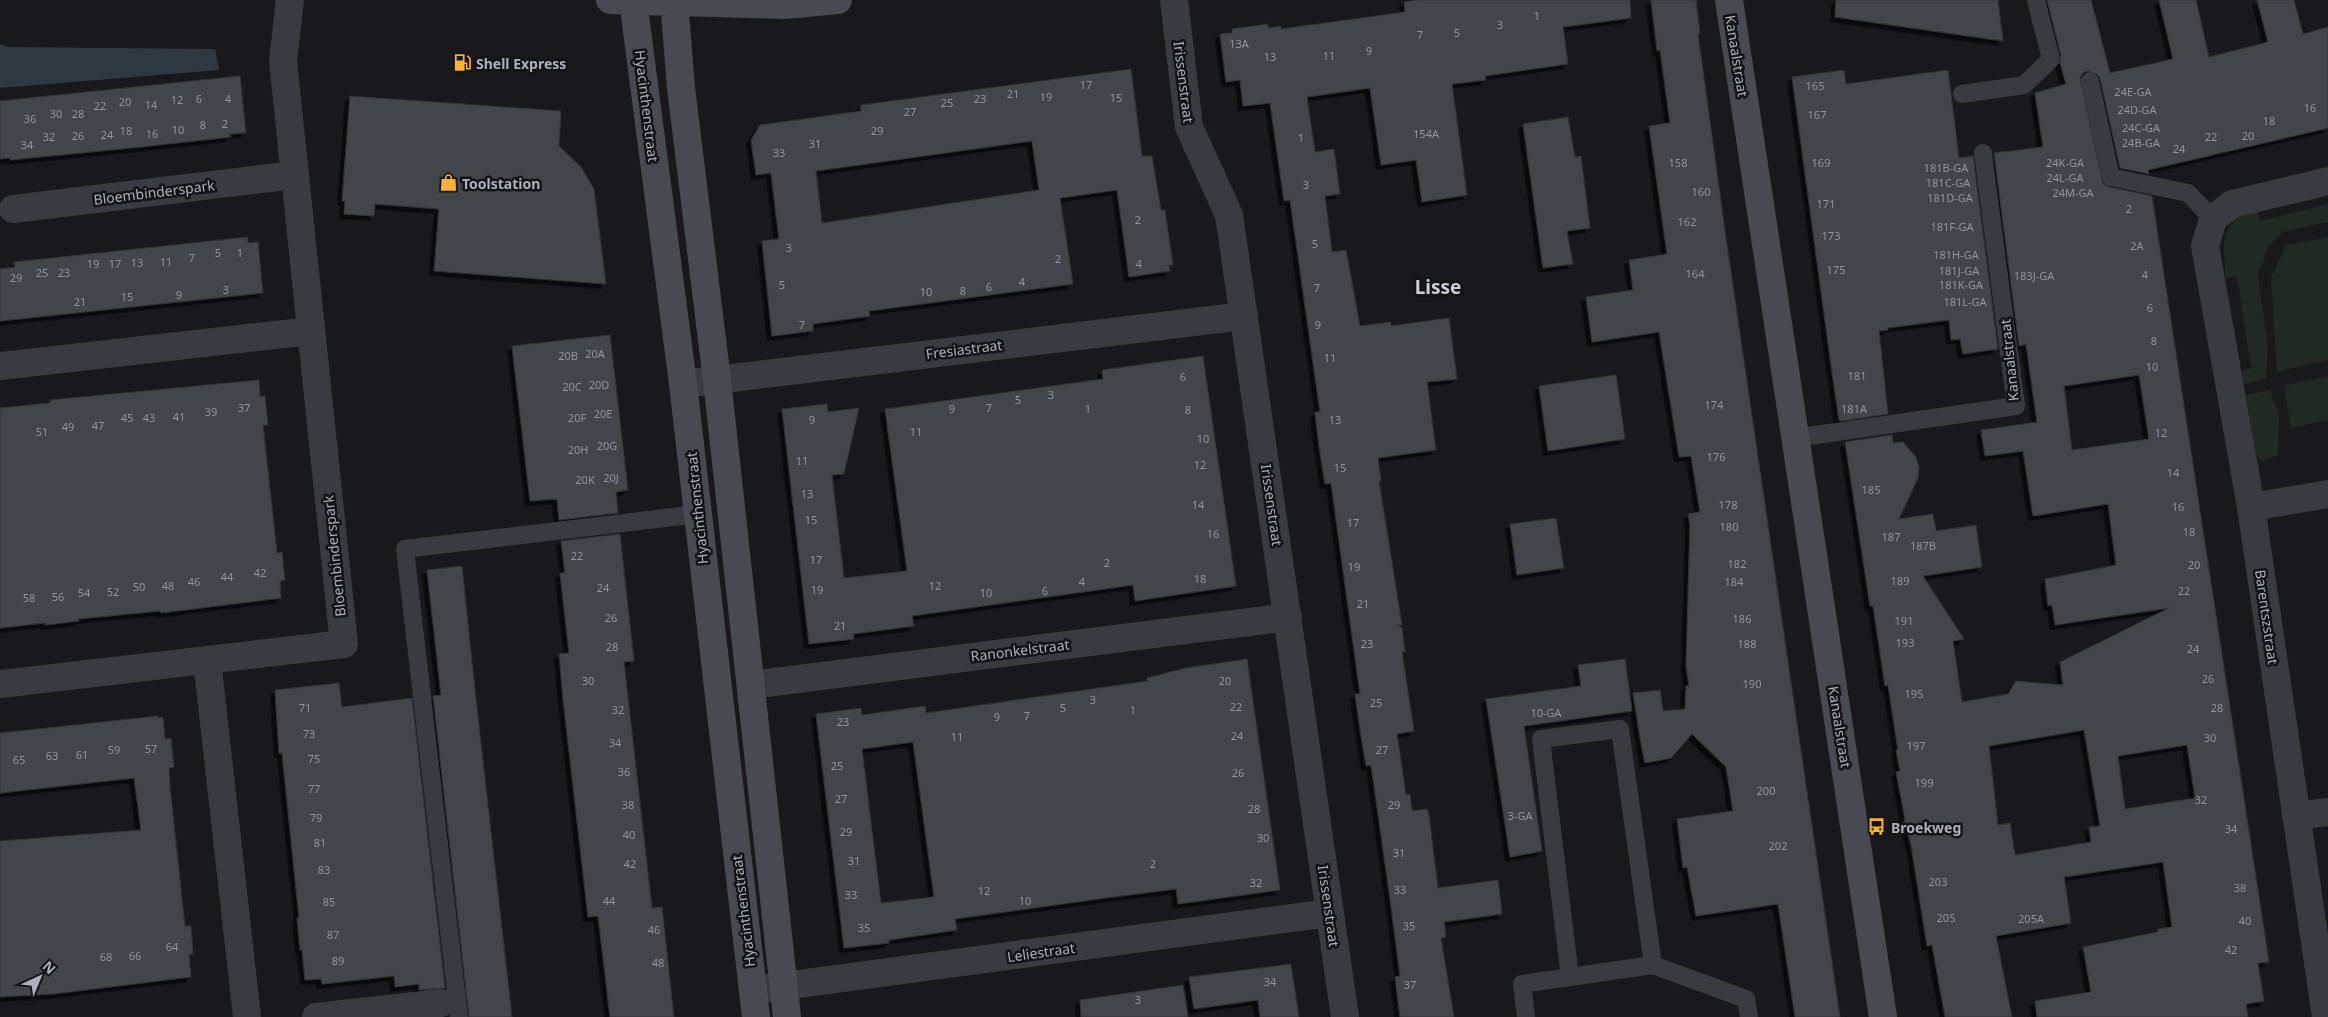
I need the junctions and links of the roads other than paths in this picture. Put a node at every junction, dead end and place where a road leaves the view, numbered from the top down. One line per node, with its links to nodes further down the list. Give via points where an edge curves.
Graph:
1 (290, 0): 11 (street, Bloembinderspark, via 283,61)
2 (838, 0): 7 (main road, via 784,5)
3 (1174, 0): 15 (street, Irissenstraat, via 1189,127 1229,215)
4 (1729, 0): 20 (main road, Kanaalstraat)
5 (2036, 0): 9 (lane, via 2051,58 2024,85)
6 (626, 1): 7 (main road); 19 (main road, Hyacinthenstraat)
7 (674, 2): 18 (main road, via 681,88)
8 (2090, 81): 14 (lane, via 2111,177 2188,193)
9 (1962, 94)
10 (1983, 153): 20 (lane, Kanaalstraat, via 2016,406)
11 (295, 175): 13 (street, Bloembinderspark); 16 (street, Bloembinderspark)
12 (2328, 181): 14 (street, via 2232,204)
13 (13, 209)
14 (2214, 219): 22 (street, Barentszstraat, via 2205,246)
15 (1244, 316): 18 (street, Fresiastraat); 24 (street, Irissenstraat)
16 (311, 331): 17 (street); 25 (street, Bloembinderspark, via 344,644)
17 (0, 366)
18 (717, 380): 19 (street, Fresiastraat); 27 (main road)
19 (683, 384): 23 (main road, Hyacinthenstraat)
20 (1795, 438): 43 (main road, Kanaalstraat)
21 (2328, 494): 22 (street)
22 (2251, 507): 29 (street, Barentszstraat)
23 (698, 514): 34 (main road, Hyacinthenstraat); 35 (lane, via 405,548)
24 (1288, 617): 27 (street, Ranonkelstraat); 30 (street, Irissenstraat)
25 (207, 660): 26 (street, Bloembinderspark); 36 (street)
26 (0, 684)
27 (751, 685): 33 (main road)
28 (2328, 812): 29 (street)
29 (2296, 816): 44 (street, Barentszstraat)
30 (1329, 913): 33 (street, Leliestraat); 40 (street, Irissenstraat)
31 (1653, 965): 32 (lane); 32 (lane, via 1620,729 1541,739); 42 (lane, via 1746,1000)
32 (1570, 977): 41 (lane, via 1522,984)
33 (783, 986): 34 (street, Leliestraat); 39 (main road)
34 (753, 990): 38 (main road, Hyacinthenstraat)
35 (450, 1010): 37 (street)
36 (247, 1017)
37 (316, 1017)
38 (756, 1017)
39 (787, 1017)
40 (1344, 1017)
41 (1526, 1017)
42 (1749, 1017)
43 (1883, 1017)
44 (2326, 1017)

